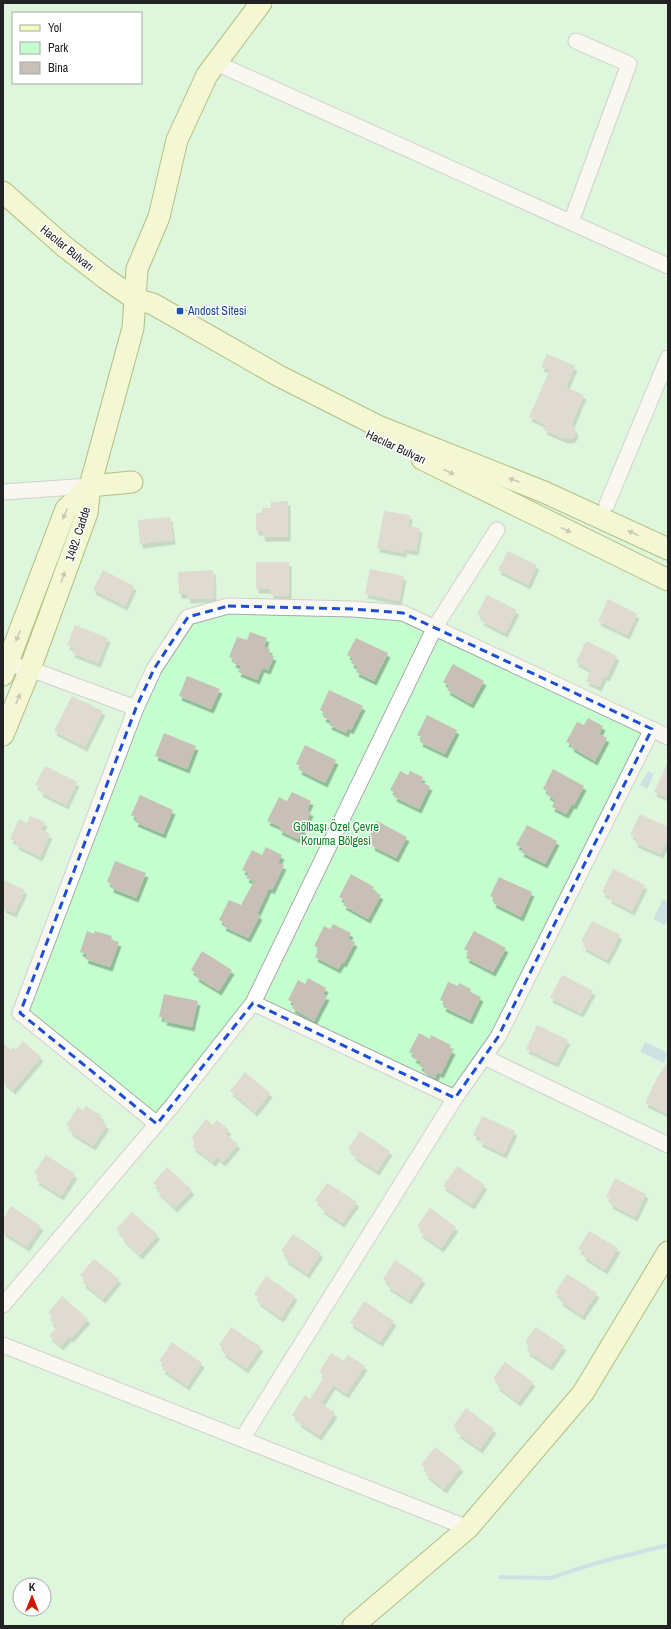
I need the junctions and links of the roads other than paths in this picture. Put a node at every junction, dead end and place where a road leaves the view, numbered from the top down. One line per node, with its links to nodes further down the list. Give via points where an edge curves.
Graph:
1 (261, 3): 3 (street)
2 (576, 41): 5 (street, via 629,64)
3 (216, 63): 5 (street); 7 (street, via 207,75 177,140 159,217 137,269)
4 (3, 192): 7 (street, Hacılar Bulvarı, via 65,247)
5 (571, 222): 6 (street)
6 (668, 266)
7 (135, 299): 10 (street, via 133,328); 14 (street, Hacılar Bulvarı, one-way to 7, via 544,492 380,427 286,380 153,304); 15 (street, Hacılar Bulvarı, one-way to 15, via 148,314 179,334 292,396)
8 (668, 358): 12 (street)
9 (132, 482): 10 (street)
10 (90, 486): 11 (street); 17 (street, 1482. Cadde, one-way to 17, via 66,509); 18 (street, 1482. Cadde, one-way to 10, via 87,513)
11 (3, 492)
12 (606, 504)
13 (497, 530): 16 (street)
14 (668, 549)
15 (668, 580)
16 (435, 627): 19 (street, via 403,613 228,606 188,617 154,670); 20 (street); 23 (street)
17 (4, 668): 18 (street)
18 (30, 669): 19 (street); 21 (street, 1482. Cadde, one-way to 18)
19 (136, 708): 26 (street, via 20,1013)
20 (652, 729): 22 (street); 24 (street, via 498,1038)
21 (3, 735)
22 (668, 737)
23 (253, 1003): 25 (street); 26 (street)
24 (484, 1057): 25 (street); 27 (street)
25 (455, 1098): 31 (street)
26 (157, 1124): 29 (street)
27 (668, 1145)
28 (668, 1252): 32 (street, via 583,1393)
29 (3, 1305)
30 (3, 1345): 31 (street)
31 (242, 1439): 32 (street)
32 (468, 1528): 33 (street)
33 (352, 1626)

